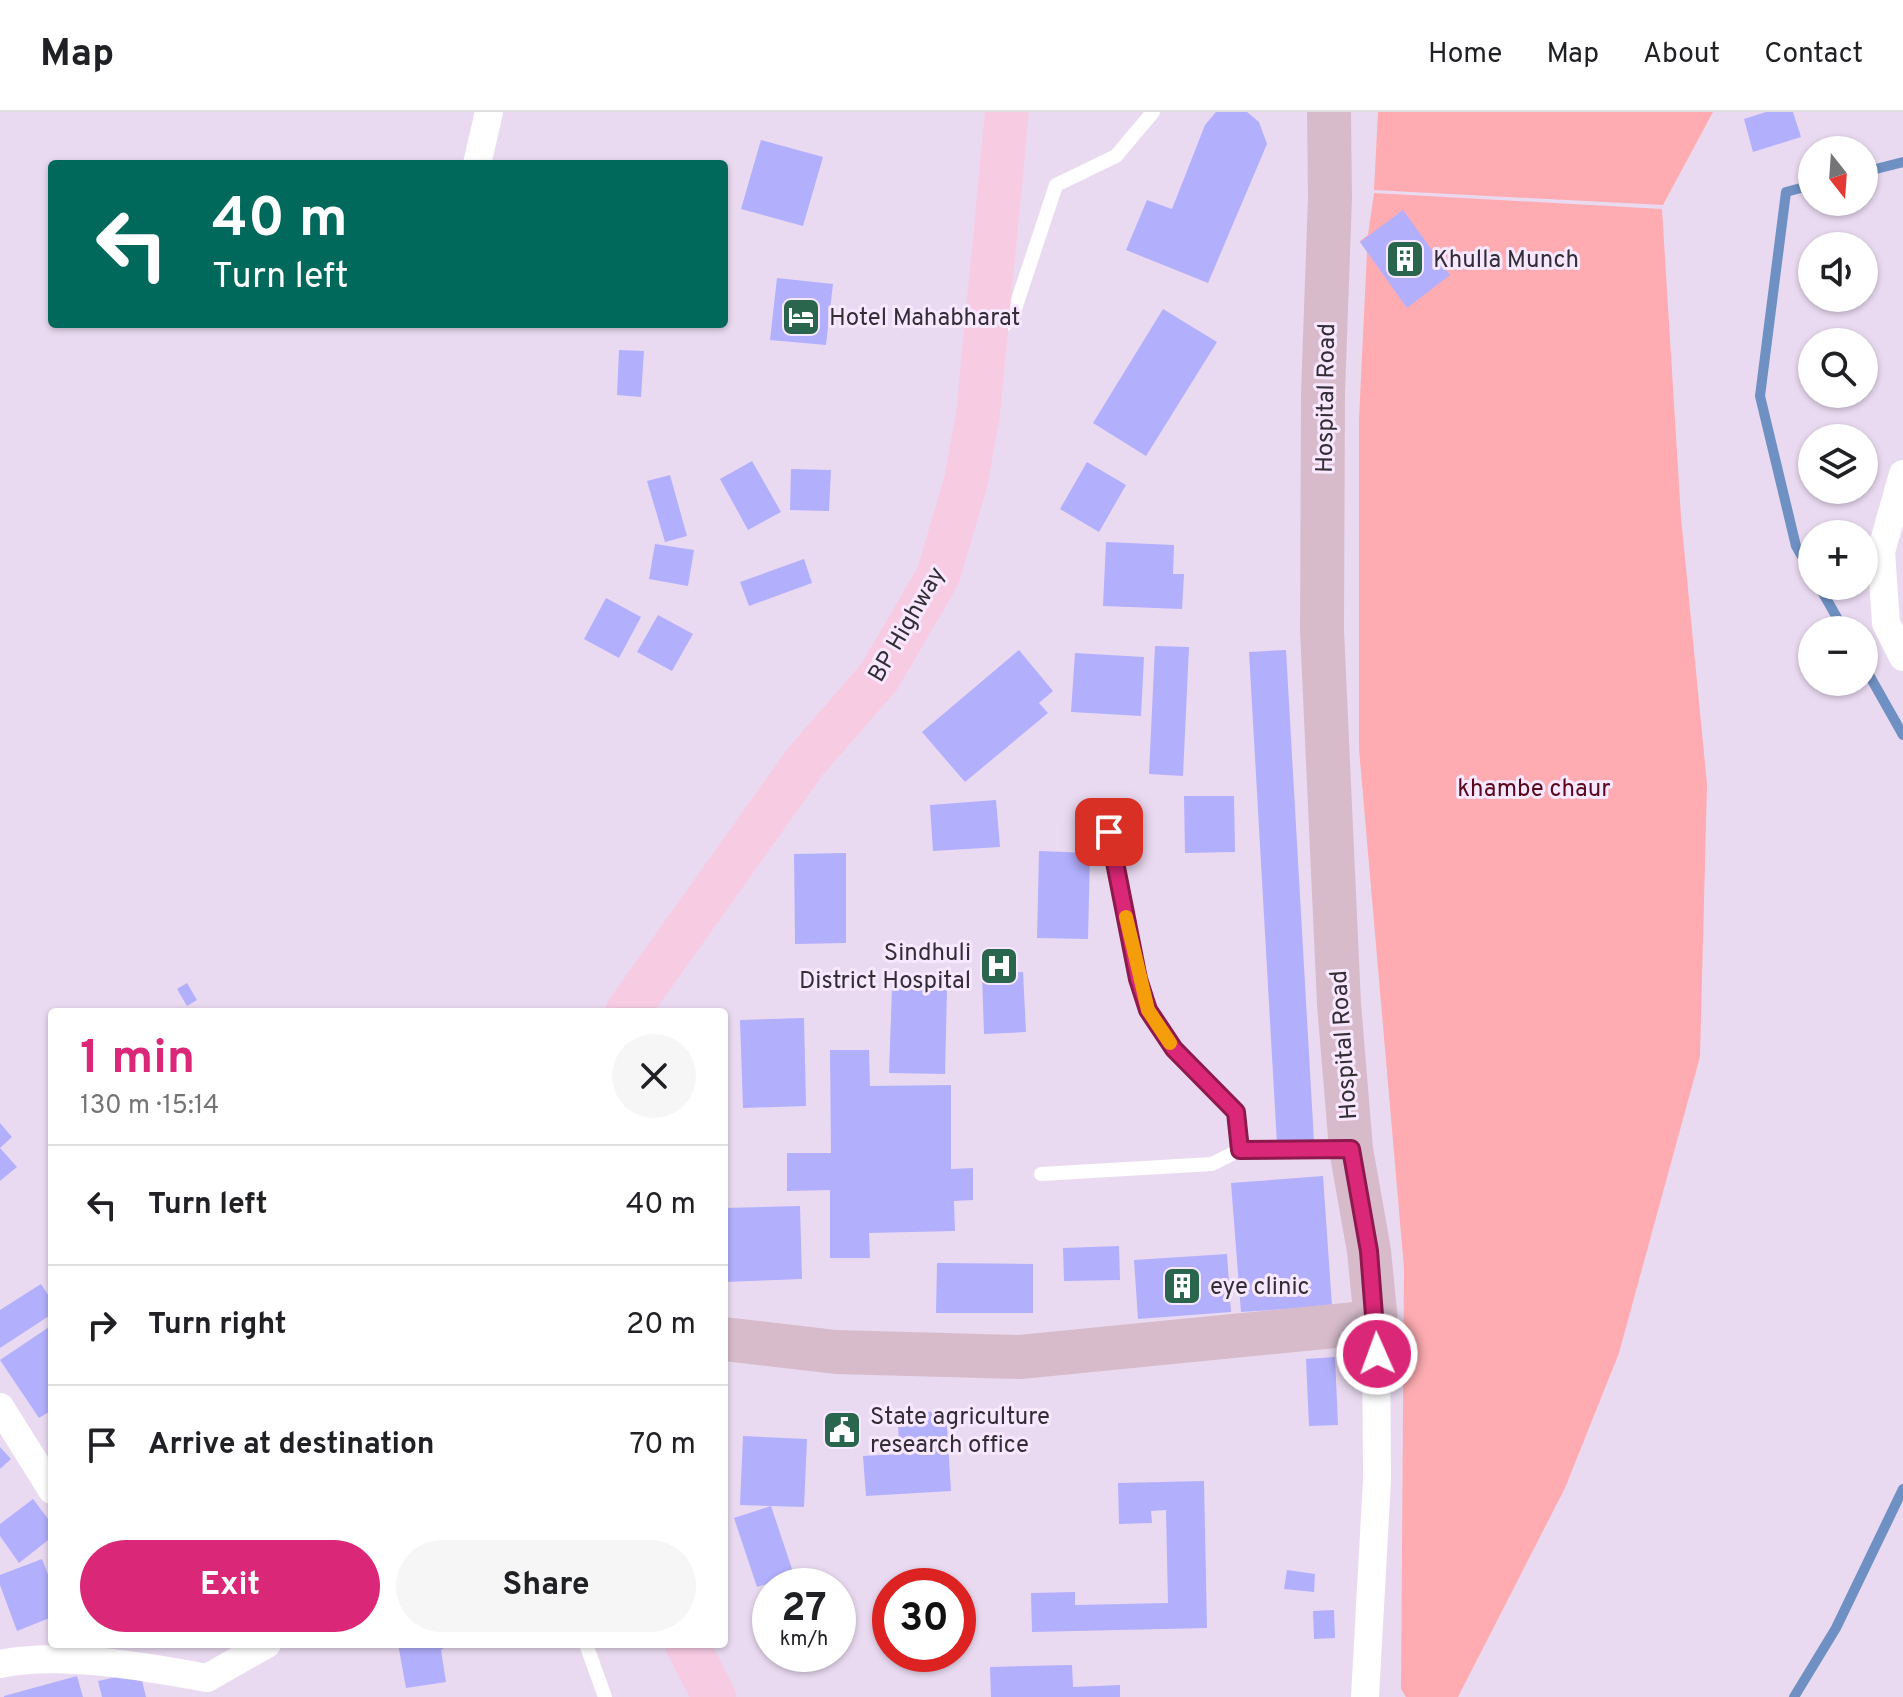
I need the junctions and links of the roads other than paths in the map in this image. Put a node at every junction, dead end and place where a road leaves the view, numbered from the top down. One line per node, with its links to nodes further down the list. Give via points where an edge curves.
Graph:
1 (489, 112): 5 (street)
2 (1007, 112): 6 (highway, BP Highway)
3 (1153, 112): 6 (lane, via 1116,156 1056,185 1012,318)
4 (1329, 112): 11 (main road, Hospital Road, via 1322,630)
5 (478, 160)
6 (987, 341): 10 (highway, BP Highway, via 966,481 938,576 879,677 805,762)
7 (1903, 474): 8 (street, via 1881,552 1886,623)
8 (1903, 657)
9 (1109, 832): 12 (lane, via 1148,1010 1174,1049 1236,1112)
10 (630, 1008)
11 (1351, 1149): 12 (lane); 14 (main road, Hospital Road)
12 (1240, 1150): 13 (lane, via 1212,1164)
13 (1041, 1174)
14 (1376, 1322): 15 (main road, via 1020,1357 836,1352); 26 (street, via 1377,1480)
15 (728, 1339)
16 (0, 1407): 17 (street)
17 (48, 1484)
18 (146, 1648): 23 (street)
19 (260, 1648): 23 (street, via 207,1678)
20 (587, 1648): 24 (lane)
21 (689, 1648): 25 (highway)
22 (0, 1664): 23 (street, via 27,1658)
23 (159, 1669)
24 (605, 1697)
25 (714, 1697)
26 (1365, 1697)

